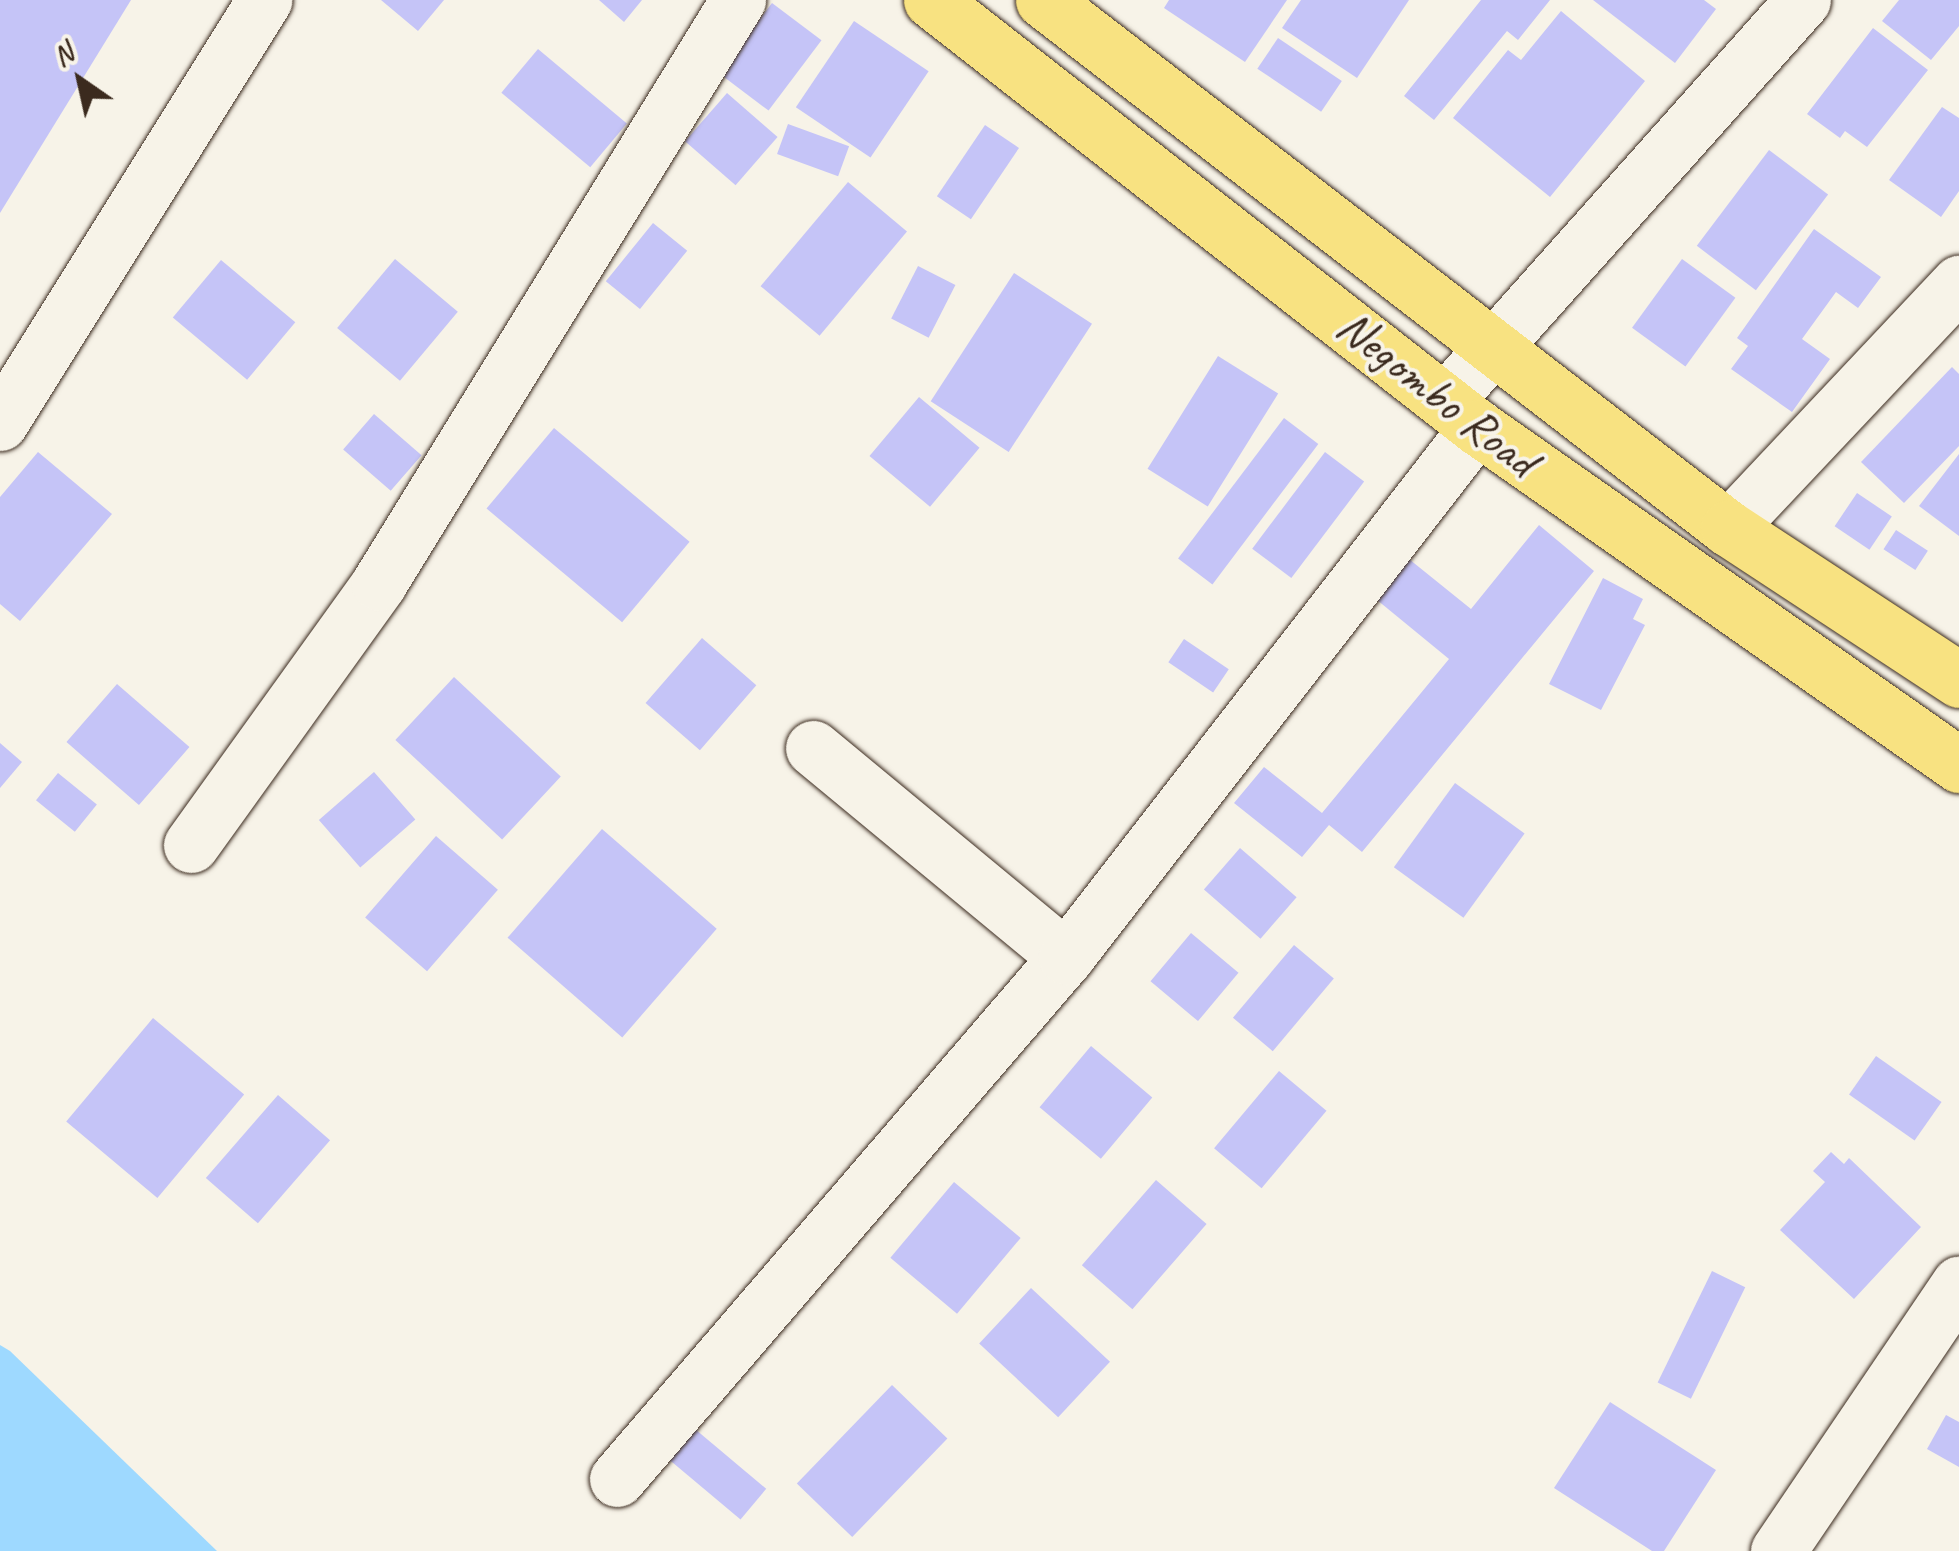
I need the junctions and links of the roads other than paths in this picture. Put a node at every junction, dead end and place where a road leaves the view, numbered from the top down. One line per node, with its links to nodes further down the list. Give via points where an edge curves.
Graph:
1 (264, 0): 9 (street)
2 (738, 0): 14 (street, via 379,583)
3 (931, 0): 8 (highway, Negombo Road)
4 (1043, 0): 7 (highway, Negombo Road)
5 (1803, 0): 7 (street)
6 (1959, 283): 10 (street)
7 (1492, 344): 8 (street); 10 (highway, Negombo Road)
8 (1461, 414): 13 (highway, Negombo Road); 15 (street)
9 (0, 423)
10 (1728, 528): 11 (highway, Negombo Road)
11 (1959, 680)
12 (813, 748): 15 (street)
13 (1959, 765)
14 (191, 845)
15 (1066, 958): 17 (street)
16 (1959, 1284): 18 (street)
17 (617, 1478)
18 (1778, 1551)

